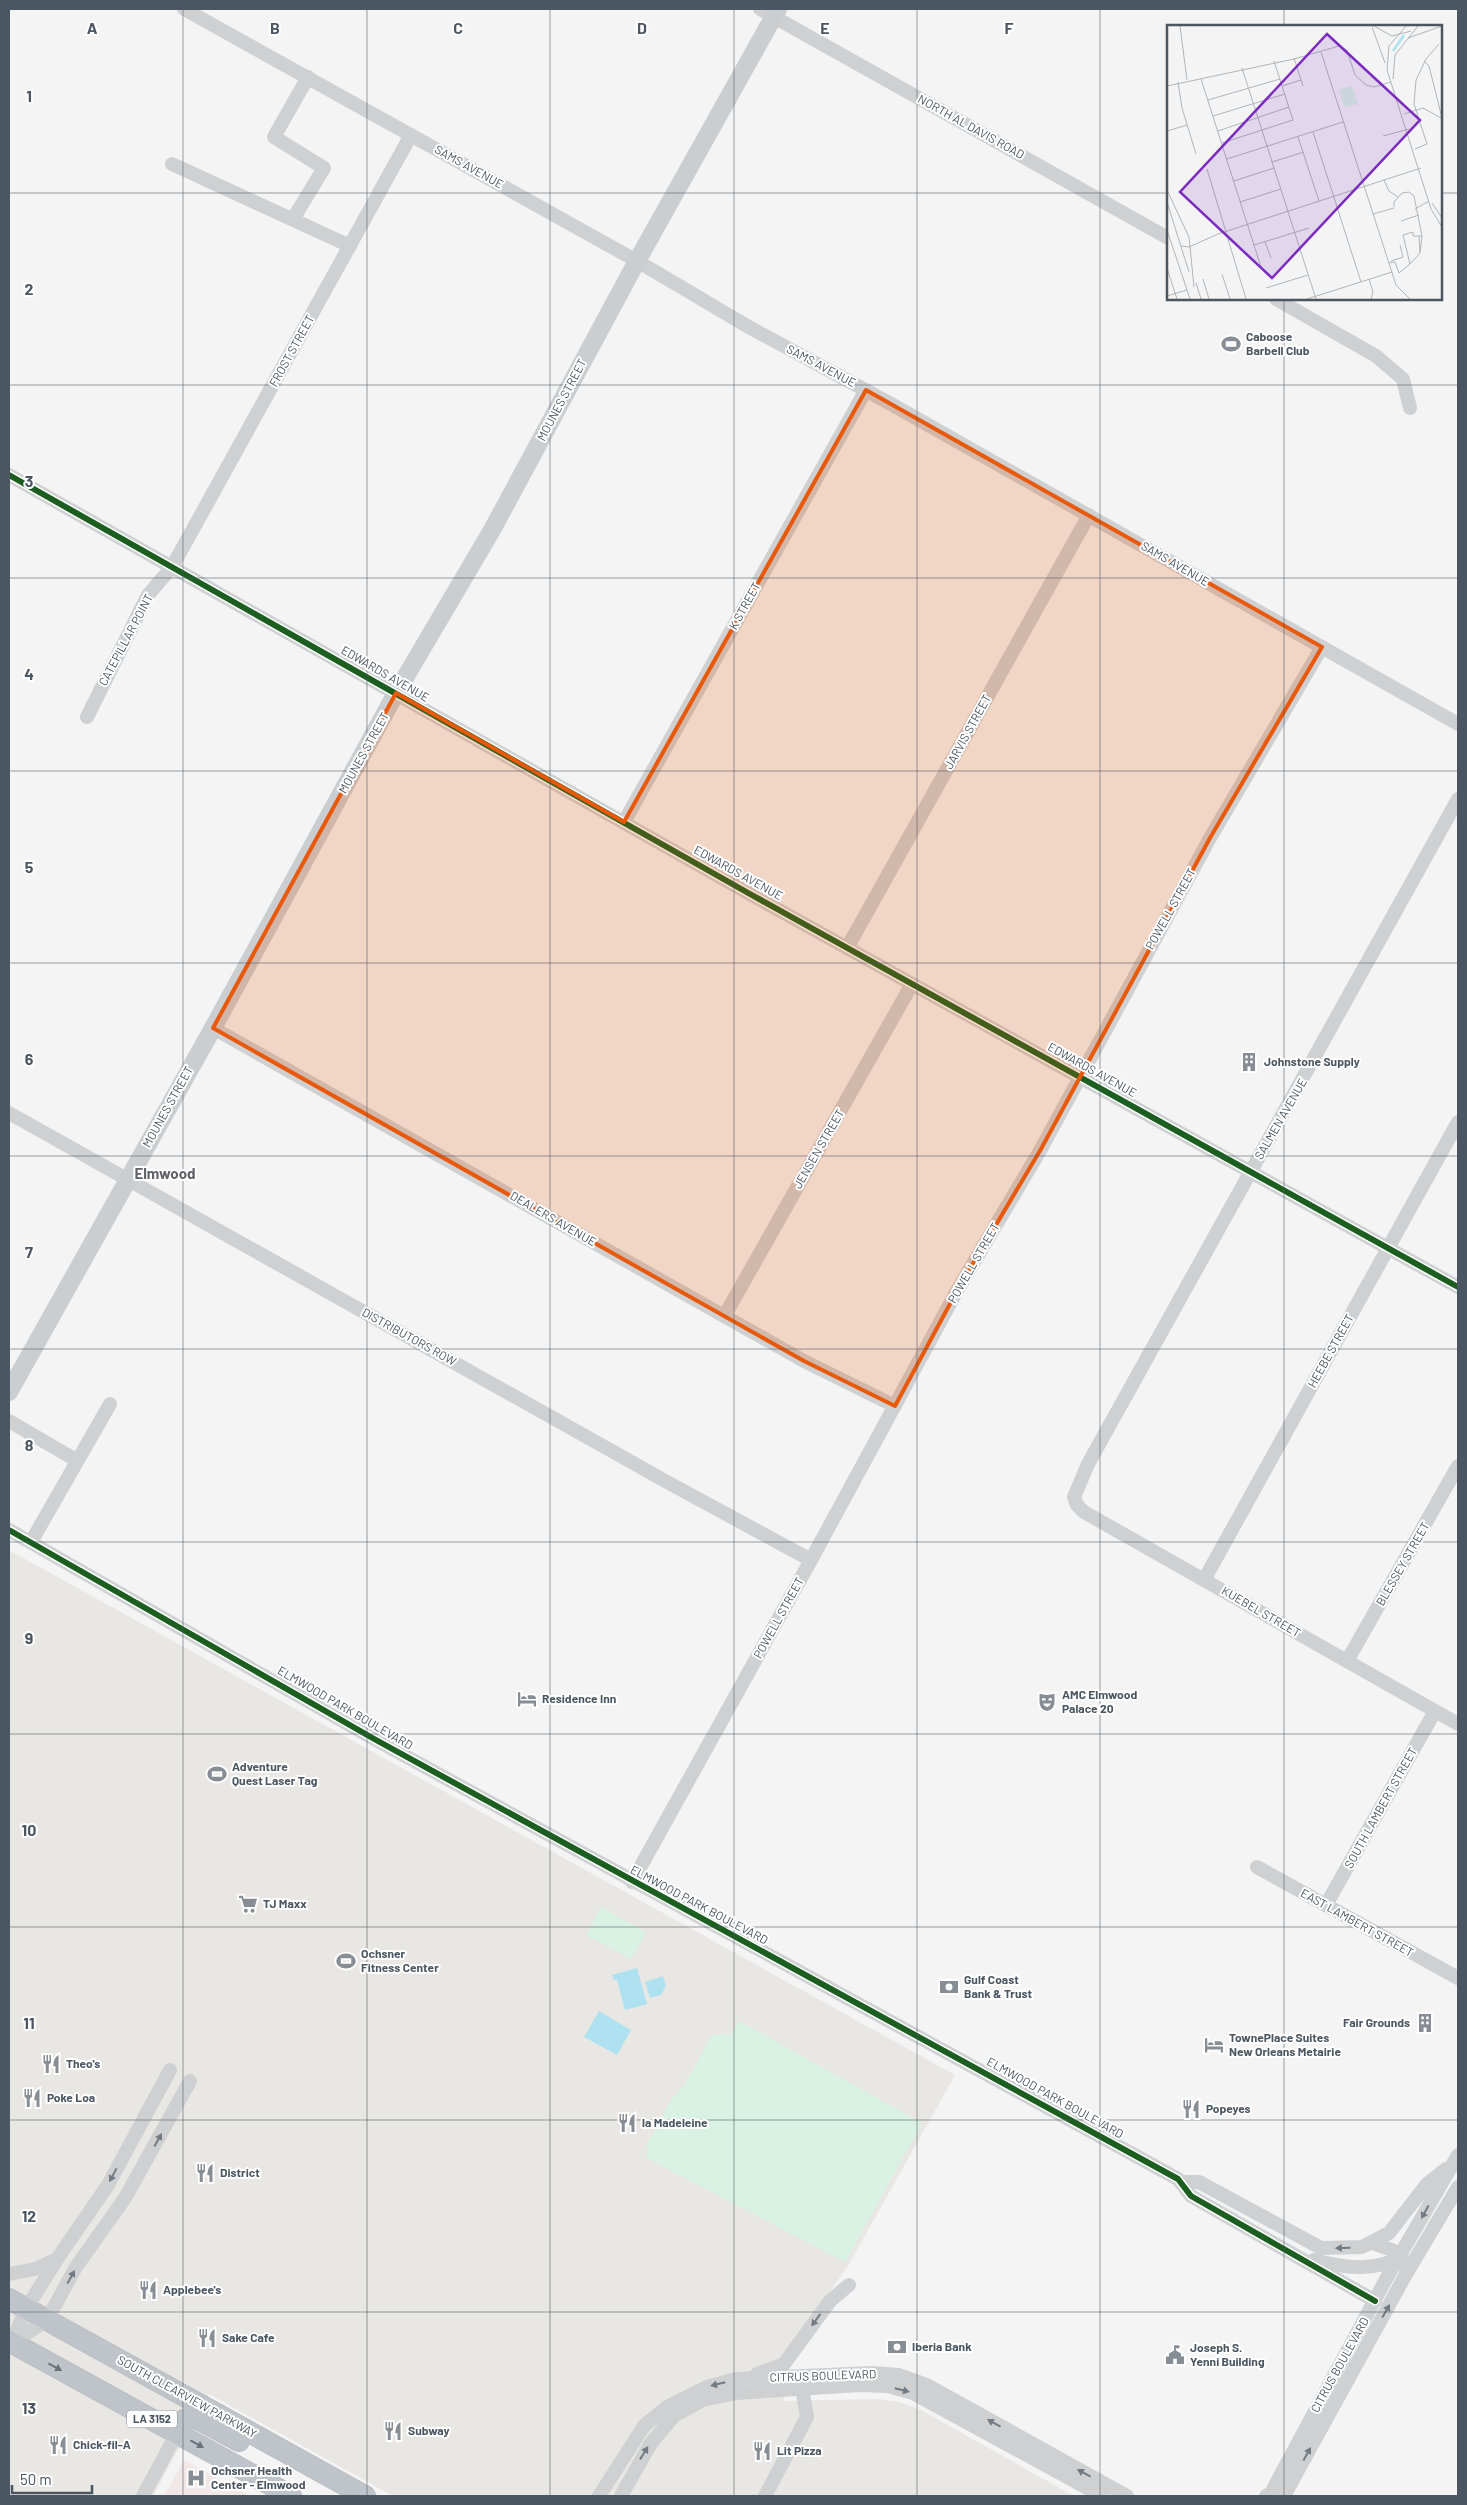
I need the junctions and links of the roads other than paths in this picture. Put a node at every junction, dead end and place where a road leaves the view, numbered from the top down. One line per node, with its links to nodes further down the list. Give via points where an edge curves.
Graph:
1 (184, 9): 3 (street, SAMS AVENUE)
2 (771, 11): 7 (street, NORTH AL DAVIS ROAD); 9 (main road, MOUNES STREET)
3 (308, 77): 4 (street, SAMS AVENUE); 6 (street, via 274,137 324,168)
4 (412, 135): 8 (street, FROST STREET); 9 (street, SAMS AVENUE)
5 (172, 164): 6 (street)
6 (293, 219): 8 (street)
7 (1167, 237)
8 (350, 246): 15 (street, FROST STREET)
9 (637, 261): 11 (street, SAMS AVENUE, via 747,326); 17 (main road, MOUNES STREET, via 492,530)
10 (1278, 300): 12 (street, via 1376,356 1403,380)
11 (866, 390): 14 (street, SAMS AVENUE); 21 (street, K STREET)
12 (1410, 408)
13 (9, 475): 15 (street, EDWARDS AVENUE)
14 (1089, 516): 16 (street, SAMS AVENUE); 22 (street, JARVIS STREET)
15 (172, 567): 17 (street, EDWARDS AVENUE); 18 (street, CATEPILLAR POINT, via 148,595)
16 (1322, 647): 19 (street, SAMS AVENUE); 25 (street, POWELL STREET, via 1210,838)
17 (396, 693): 21 (street, EDWARDS AVENUE); 24 (main road, MOUNES STREET)
18 (87, 717)
19 (1458, 724)
20 (1458, 799): 28 (street, SALMEN AVENUE)
21 (624, 822): 22 (street, EDWARDS AVENUE)
22 (847, 948): 23 (street, EDWARDS AVENUE)
23 (912, 984): 25 (street, EDWARDS AVENUE); 32 (street, JENSEN STREET)
24 (213, 1028): 29 (main road, MOUNES STREET); 32 (street, DEALERS AVENUE)
25 (1080, 1076): 28 (street, EDWARDS AVENUE); 35 (street, POWELL STREET)
26 (9, 1113): 29 (street, DISTRIBUTORS ROW)
27 (1458, 1122): 30 (street, HEEBE STREET)
28 (1251, 1171): 30 (street, EDWARDS AVENUE); 39 (street, SALMEN AVENUE, via 1092,1455)
29 (128, 1179): 33 (main road, MOUNES STREET); 42 (street, DISTRIBUTORS ROW, via 666,1482)
30 (1389, 1247): 31 (street, EDWARDS AVENUE); 43 (street, HEEBE STREET)
31 (1458, 1287)
32 (724, 1315): 35 (street, DEALERS AVENUE, via 804,1361)
33 (9, 1392)
34 (110, 1404): 37 (street)
35 (894, 1406): 42 (street, POWELL STREET)
36 (9, 1421): 37 (street)
37 (76, 1460): 41 (street)
38 (1458, 1466): 44 (street, BLESSEY STREET)
39 (1076, 1492): 43 (street, KUEBEL STREET, via 1077,1505 1084,1512)
40 (9, 1530): 41 (street, ELMWOOD PARK BOULEVARD)
41 (31, 1542): 48 (street, ELMWOOD PARK BOULEVARD)
42 (811, 1560): 48 (street, POWELL STREET)
43 (1204, 1580): 44 (street, KUEBEL STREET)
44 (1347, 1661): 45 (street, KUEBEL STREET)
45 (1435, 1710): 46 (street, KUEBEL STREET); 49 (street, SOUTH LAMBERT STREET)
46 (1458, 1724)
47 (1257, 1867): 49 (street, EAST LAMBERT STREET)
48 (632, 1882): 54 (street, ELMWOOD PARK BOULEVARD)
49 (1326, 1905): 50 (street, EAST LAMBERT STREET)
50 (1458, 1978)
51 (170, 2070): 61 (street, one-way to 61, via 108,2185)
52 (190, 2081): 69 (street, one-way to 52, via 76,2267 126,2198)
53 (1456, 2162): 56 (street, via 1443,2196); 58 (street, ELMWOOD PARK BOULEVARD, via 1427,2184 1389,2233); 60 (street, CITRUS BOULEVARD, one-way to 60)
54 (1182, 2182): 58 (street, ELMWOOD PARK BOULEVARD, one-way to 54, via 1362,2247 1321,2248 1199,2182); 59 (street, ELMWOOD PARK BOULEVARD, via 1190,2196)
55 (1458, 2187): 56 (street, CITRUS BOULEVARD)
56 (1446, 2206): 57 (street, CITRUS BOULEVARD)
57 (1432, 2228): 60 (street, ELMWOOD PARK BOULEVARD); 63 (street, CITRUS BOULEVARD)
58 (1372, 2242): 60 (street, via 1392,2250)
59 (1298, 2256): 60 (street, ELMWOOD PARK BOULEVARD, via 1339,2267 1364,2268); 65 (street, ELMWOOD PARK BOULEVARD)
60 (1399, 2258): 63 (street); 67 (street, CITRUS BOULEVARD)
61 (57, 2259): 62 (street, via 35,2269); 68 (street)
62 (9, 2274)
63 (1405, 2276): 85 (street, CITRUS BOULEVARD, one-way to 63)
64 (849, 2285): 72 (street, one-way to 72, via 830,2301 784,2364)
65 (1356, 2289): 67 (street, ELMWOOD PARK BOULEVARD); 70 (street, via 1363,2303)
66 (9, 2299): 68 (highway, SOUTH CLEARVIEW PARKWAY / LA 3152)
67 (1375, 2300): 70 (street, CITRUS BOULEVARD)
68 (26, 2309): 69 (highway, SOUTH CLEARVIEW PARKWAY / LA 3152); 71 (street)
69 (47, 2320): 71 (street); 75 (highway, SOUTH CLEARVIEW PARKWAY / LA 3152)
70 (1361, 2326): 84 (street, CITRUS BOULEVARD)
71 (10, 2344): 74 (highway, LA 3152, one-way to 74)
72 (744, 2379): 79 (street, CITRUS BOULEVARD, one-way to 79, via 707,2386 667,2407 644,2426); 83 (street, CITRUS BOULEVARD, one-way to 72, via 927,2385 899,2375 840,2373)
73 (802, 2388): 80 (street, CITRUS BOULEVARD, one-way to 73, via 651,2443 675,2415 703,2400 736,2393); 81 (street, via 807,2417); 82 (street, CITRUS BOULEVARD, one-way to 82, via 888,2386 913,2393)
74 (177, 2433): 75 (highway, via 184,2420 194,2417 310,2481); 76 (street); 77 (highway, LA 3152, one-way to 77)
75 (342, 2483): 78 (highway, SOUTH CLEARVIEW PARKWAY / LA 3152)
76 (143, 2496)
77 (291, 2496)
78 (365, 2496)
79 (599, 2496)
80 (621, 2496)
81 (765, 2496)
82 (1102, 2496)
83 (1127, 2496)
84 (1266, 2496)
85 (1284, 2496)

